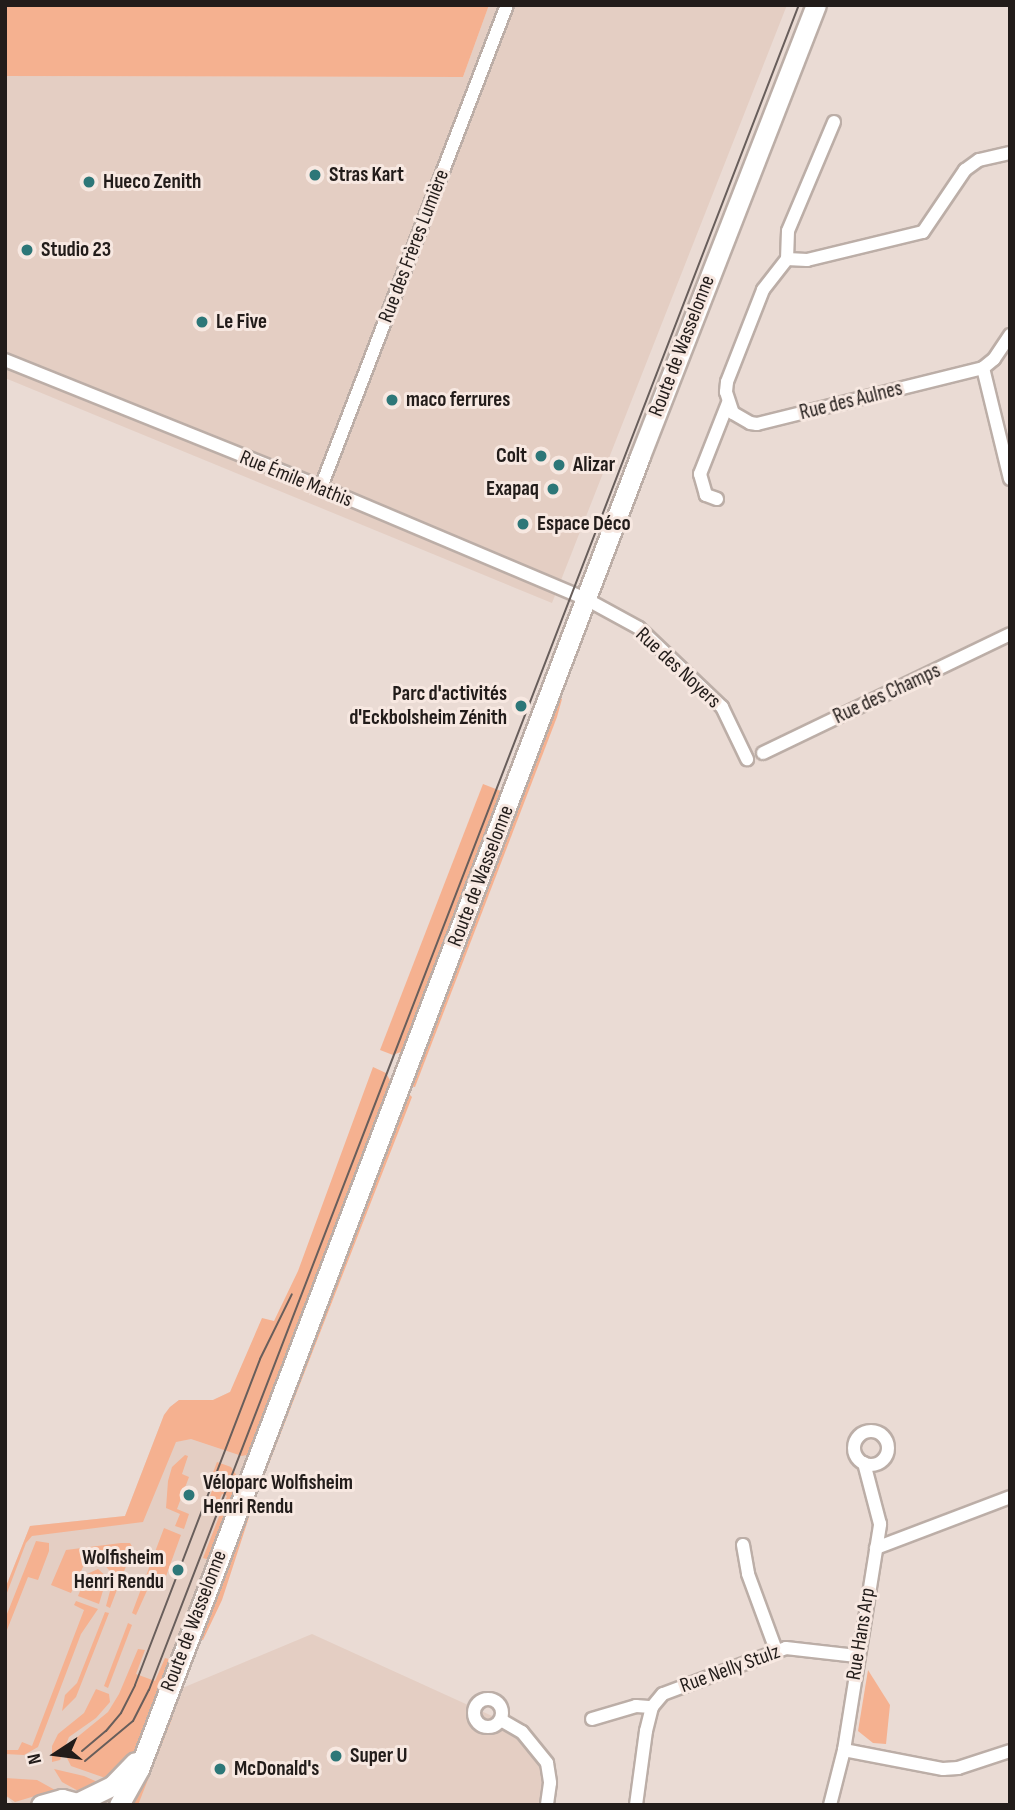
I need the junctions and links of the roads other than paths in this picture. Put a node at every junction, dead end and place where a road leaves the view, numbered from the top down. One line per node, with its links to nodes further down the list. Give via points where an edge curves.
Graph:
1 (507, 5): 11 (street, Rue des Frères Lumière)
2 (816, 5): 13 (main road, Route de Wasselonne)
3 (834, 122): 5 (street, via 788,231)
4 (1010, 153): 5 (street, via 979,160 965,170 923,232 807,260)
5 (787, 259): 9 (street, via 763,290 727,382)
6 (1010, 335): 8 (street)
7 (5, 360): 11 (street, Rue Émile Mathis)
8 (983, 368): 9 (street, Rue des Aulnes, via 757,424 740,420); 10 (street)
9 (729, 403): 12 (street, via 700,474 706,495)
10 (1010, 480)
11 (321, 487): 13 (street, Rue Émile Mathis)
12 (717, 499)
13 (586, 599): 16 (street, Rue des Noyers, via 639,628 722,707); 26 (main road, Route de Wasselonne)
14 (1010, 634): 15 (street, Rue des Champs)
15 (762, 753)
16 (747, 759)
17 (864, 1463): 20 (street, Rue Hans Arp, via 880,1524)
18 (1010, 1497): 20 (street)
19 (743, 1545): 21 (street, via 748,1574)
20 (876, 1548): 22 (street, Rue Hans Arp)
21 (776, 1650): 22 (street, Rue Nelly Stulz, via 817,1649); 23 (street, Rue Nelly Stulz, via 663,1694)
22 (857, 1656): 27 (street, Rue Hans Arp)
23 (652, 1707): 25 (street, Rue Nelly Stulz, via 636,1706); 33 (street)
24 (500, 1720): 32 (street, via 522,1732 547,1763)
25 (592, 1720)
26 (146, 1747): 29 (main road, via 120,1780); 31 (main road, Route de Wasselonne)
27 (844, 1750): 28 (street, via 943,1769); 34 (street, Rue Hans Arp)
28 (1010, 1751)
29 (82, 1803): 30 (main road, via 62,1799)
30 (41, 1805)
31 (119, 1805)
32 (547, 1805)
33 (636, 1805)
34 (830, 1805)

